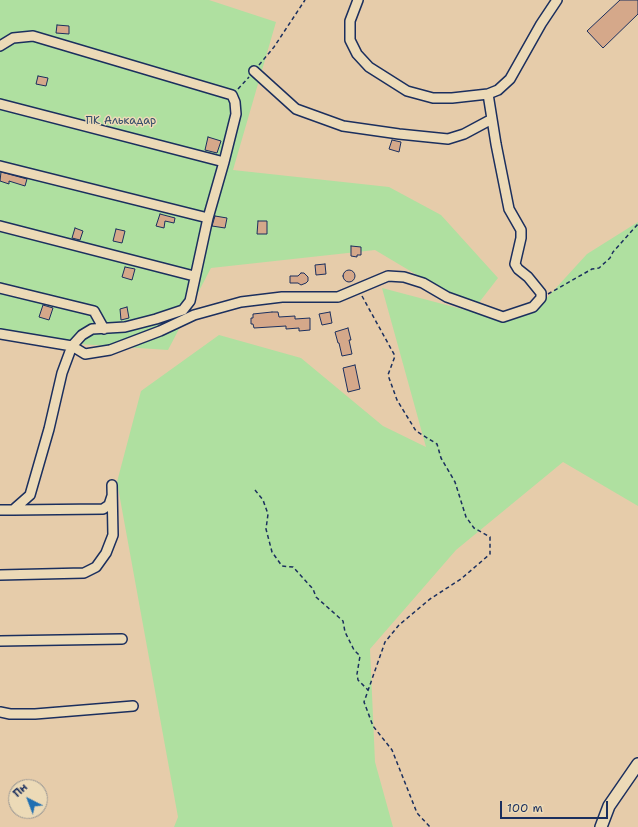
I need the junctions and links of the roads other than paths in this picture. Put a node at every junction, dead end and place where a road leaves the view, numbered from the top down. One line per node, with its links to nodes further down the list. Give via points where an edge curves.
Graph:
1 (358, 0): 5 (street, via 350,21 350,40 357,54 369,67 407,91 433,98)
2 (557, 0): 5 (street, via 510,79 498,90)
3 (0, 46): 8 (street, via 13,38 33,36 232,95 236,114)
4 (254, 71): 7 (street, via 296,109 344,126 448,139 464,134)
5 (488, 94): 7 (street)
6 (0, 104): 8 (street)
7 (492, 119): 14 (street, via 509,209 521,230 515,264 541,293 541,298 533,307 503,317 447,297 423,283 404,277 388,276 338,297 282,297)
8 (224, 162): 10 (street)
9 (0, 166): 10 (street)
10 (208, 218): 12 (street)
11 (0, 226): 12 (street)
12 (194, 276): 15 (street, via 190,301)
13 (0, 288): 16 (street, via 94,311)
14 (229, 305): 15 (street); 18 (street, via 194,315 110,350 85,354)
15 (183, 310): 16 (street, via 125,327)
16 (104, 329): 18 (street, via 92,329)
17 (0, 334): 18 (street)
18 (72, 346): 22 (street, via 62,373 30,495)
19 (112, 486): 20 (street)
20 (112, 496): 22 (street, via 109,505 103,509); 23 (street, via 113,535 106,553 96,567 84,573)
21 (0, 510): 22 (street)
22 (13, 510)
23 (0, 575)
24 (122, 638): 25 (street)
25 (0, 642)
26 (132, 706): 27 (street, via 35,714)
27 (0, 712)
28 (638, 764): 29 (main road, via 609,806)
29 (601, 827)

